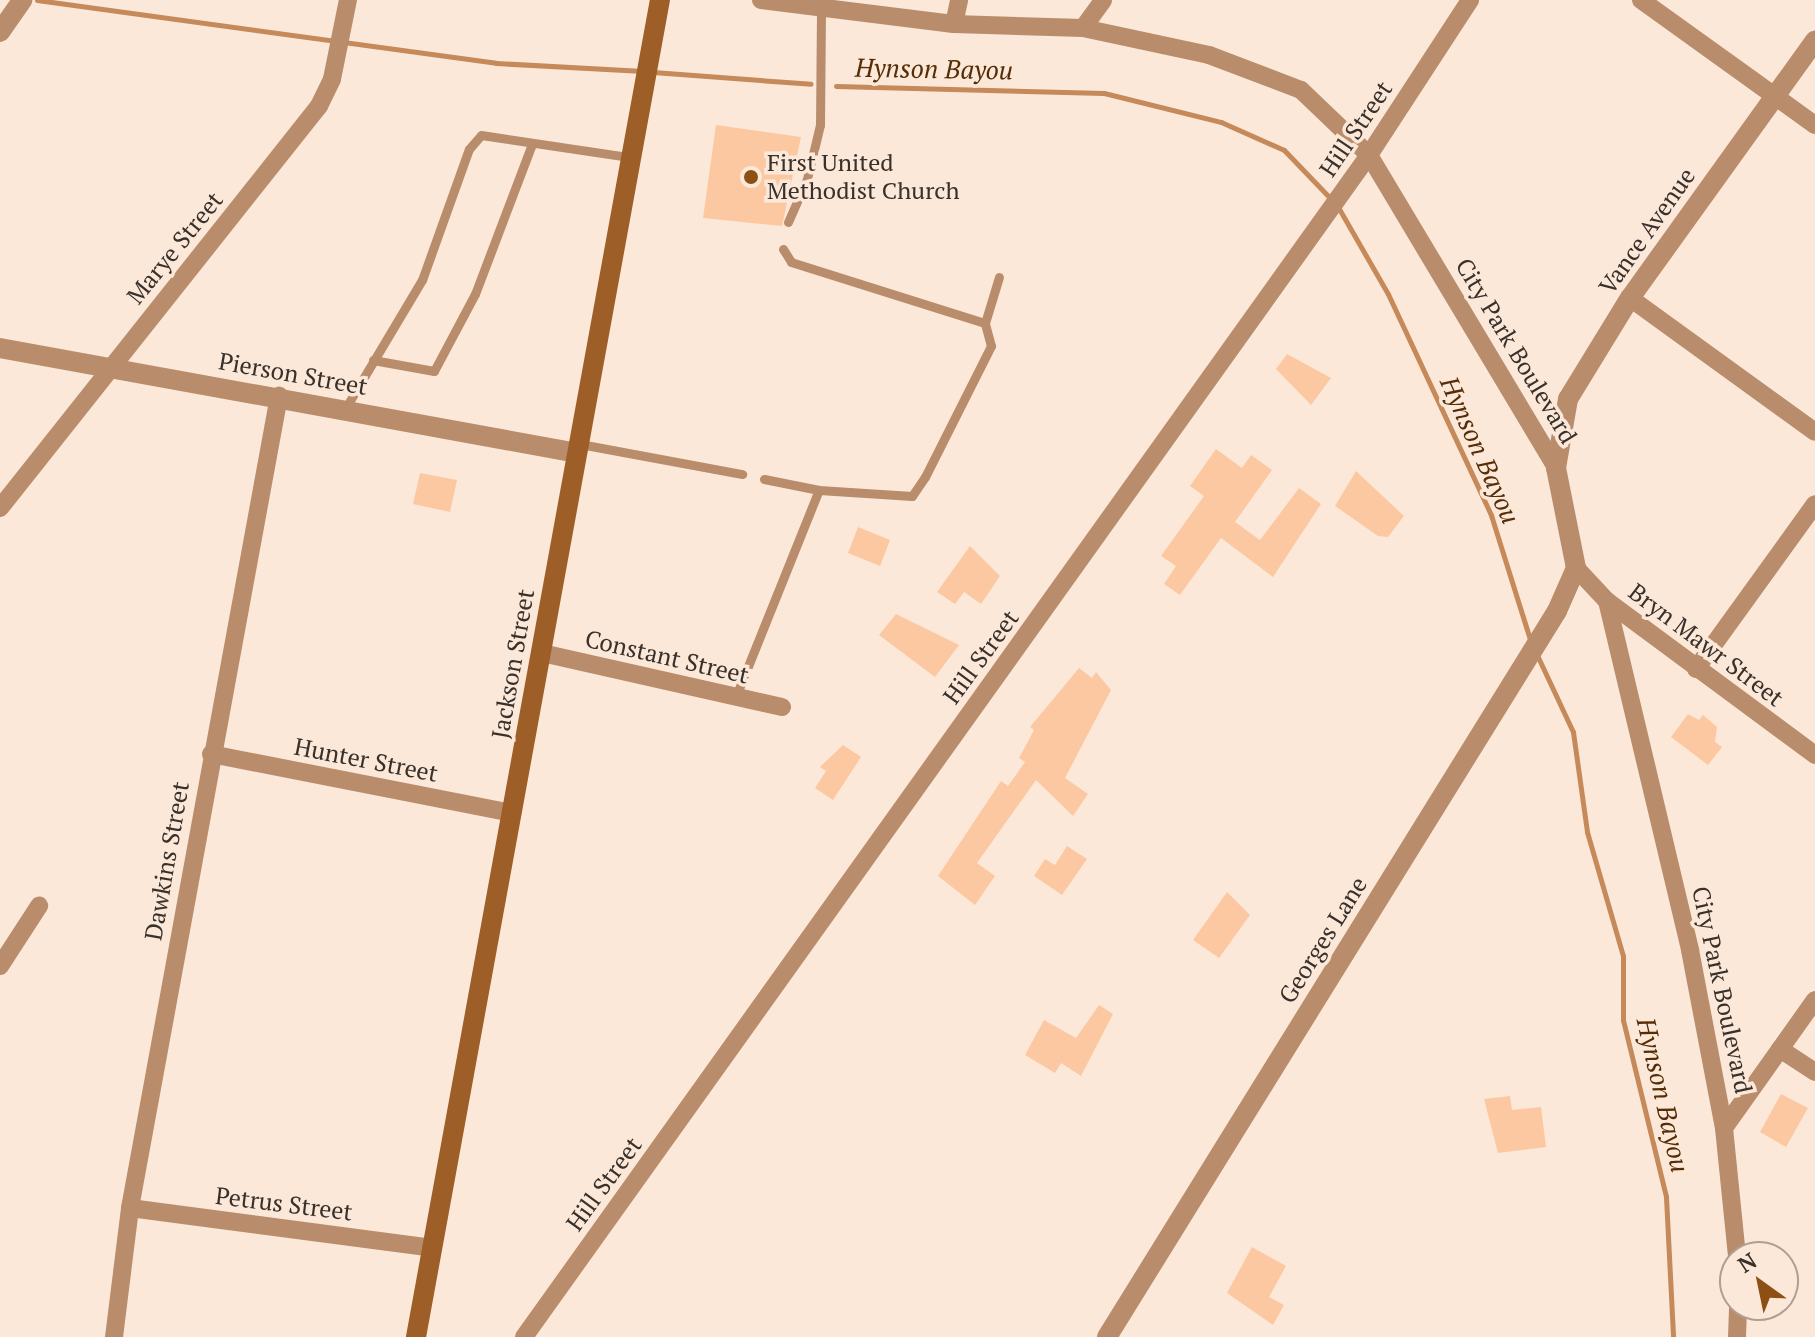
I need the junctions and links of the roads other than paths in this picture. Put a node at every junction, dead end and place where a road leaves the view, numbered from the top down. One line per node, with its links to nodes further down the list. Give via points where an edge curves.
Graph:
1 (22, 0): 12 (street)
2 (348, 0): 26 (street, Marye Street, via 332,79 319,106)
3 (660, 0): 18 (main road, Jackson Street)
4 (761, 0): 9 (street, City Park Boulevard)
5 (959, 0): 10 (street)
6 (1103, 0): 11 (street)
7 (1470, 0): 17 (street, Hill Street)
8 (1641, 0): 14 (street)
9 (821, 7): 10 (street, City Park Boulevard); 19 (lane, via 820,125 807,179)
10 (954, 24): 11 (street, City Park Boulevard)
11 (1083, 28): 17 (street, City Park Boulevard, via 1209,55 1272,77 1301,90)
12 (0, 32)
13 (1815, 41): 14 (street, Vance Avenue)
14 (1774, 97): 15 (street); 22 (street, Vance Avenue)
15 (1815, 125)
16 (532, 144): 18 (lane); 25 (lane, via 481,135 469,149 422,280); 25 (lane, via 475,294 434,371)
17 (1369, 155): 31 (street, City Park Boulevard); 57 (street, Hill Street)
18 (629, 157): 30 (main road, Jackson Street)
19 (788, 222)
20 (783, 249): 23 (lane, via 791,262)
21 (999, 277): 23 (lane)
22 (1630, 298): 29 (street); 31 (street, Vance Avenue, via 1568,399)
23 (985, 323): 34 (lane, via 991,346 912,496)
24 (0, 348): 26 (street, Pierson Street)
25 (373, 360): 28 (lane)
26 (109, 369): 27 (street, Pierson Street); 36 (street, Marye Street)
27 (279, 396): 28 (street, Pierson Street); 43 (street, Dawkins Street)
28 (345, 409): 30 (street, Pierson Street)
29 (1815, 432)
30 (578, 448): 32 (lane); 39 (main road, Jackson Street)
31 (1556, 468): 37 (street, City Park Boulevard)
32 (742, 474)
33 (764, 479): 34 (lane)
34 (819, 490): 41 (lane)
35 (1815, 504): 40 (street)
36 (0, 508)
37 (1576, 568): 38 (street, City Park Boulevard); 58 (street, Georges Lane, via 1557,611)
38 (1607, 601): 40 (street, Bryn Mawr Street); 51 (street, City Park Boulevard, via 1690,950)
39 (542, 653): 41 (street, Constant Street); 45 (main road, Jackson Street)
40 (1696, 669): 44 (street, Bryn Mawr Street)
41 (736, 696): 42 (street, Constant Street)
42 (782, 707)
43 (211, 754): 45 (street, Hunter Street); 52 (street, Dawkins Street)
44 (1815, 755)
45 (512, 813): 54 (main road, Jackson Street)
46 (39, 906): 47 (street)
47 (0, 966)
48 (1815, 1000): 49 (street)
49 (1780, 1049): 50 (street); 51 (street)
50 (1815, 1072)
51 (1724, 1128): 53 (street, City Park Boulevard)
52 (130, 1208): 54 (street, Petrus Street); 55 (street, Dawkins Street)
53 (1735, 1241)
54 (432, 1248): 56 (main road, Jackson Street)
55 (114, 1337)
56 (416, 1337)
57 (524, 1337)
58 (1107, 1337)

